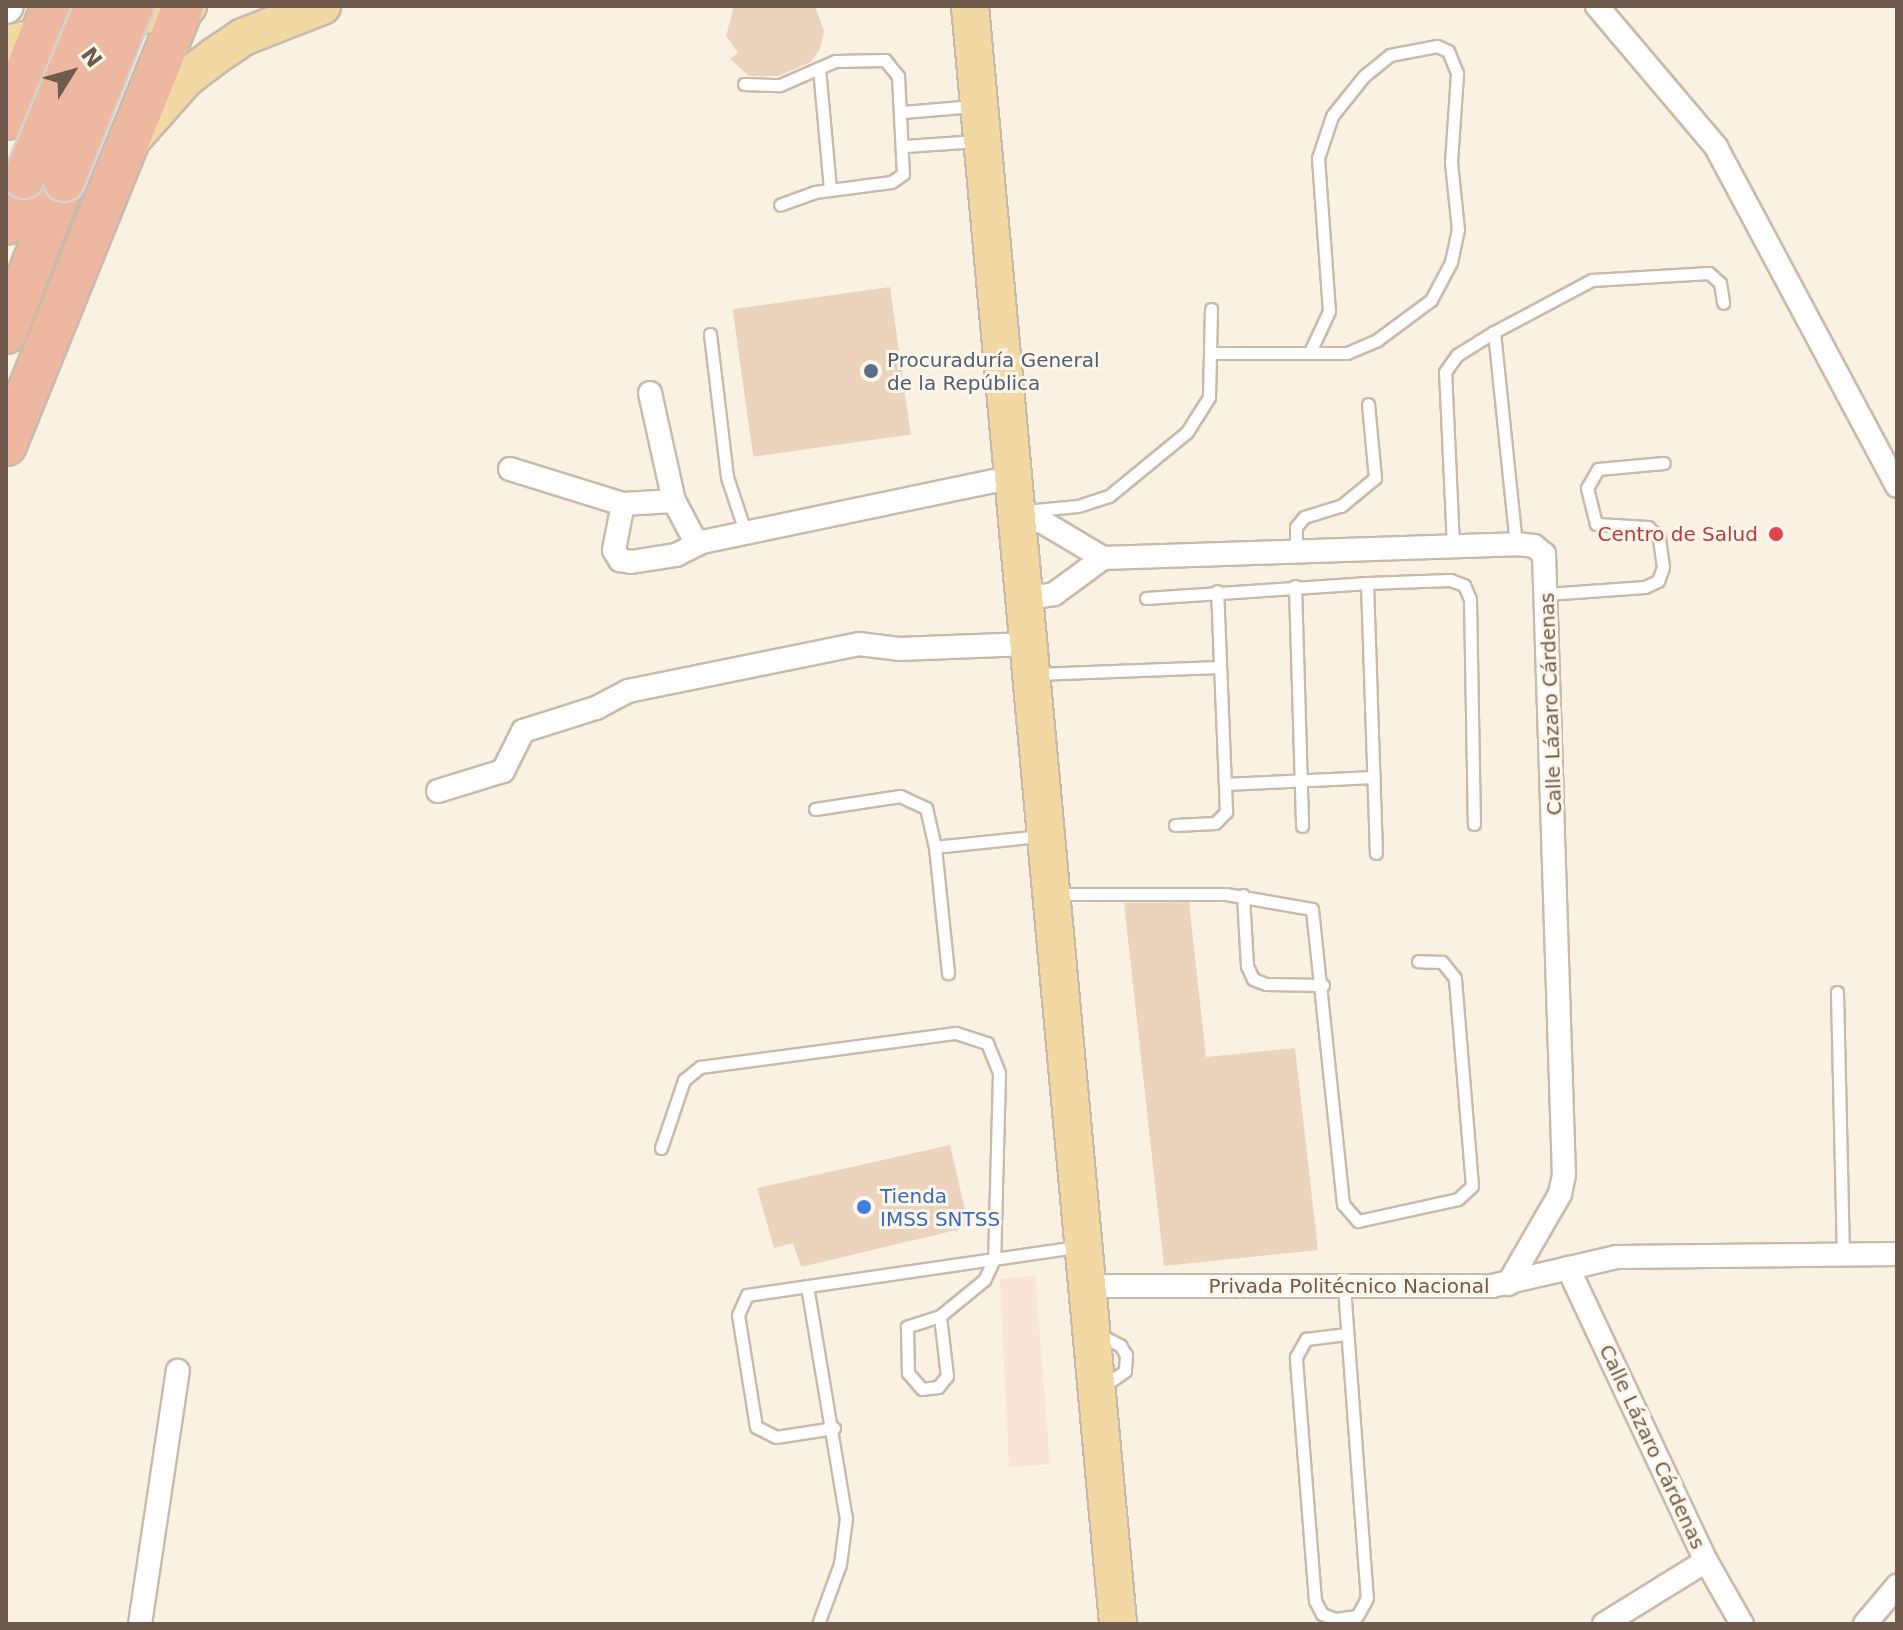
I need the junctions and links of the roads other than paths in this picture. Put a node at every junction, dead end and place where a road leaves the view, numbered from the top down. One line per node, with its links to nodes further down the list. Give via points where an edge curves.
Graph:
1 (95, 6): 18 (highway, bridge)
2 (133, 6): 22 (highway, bridge)
3 (184, 6): 7 (main road); 14 (highway)
4 (322, 6): 14 (main road, via 243,37 215,56 186,78)
5 (970, 6): 10 (main road)
6 (1597, 6): 31 (street, via 1716,147)
7 (32, 29): 12 (highway)
8 (819, 68): 9 (lane, via 780,85); 11 (lane, via 835,61 885,60 896,69); 16 (lane)
9 (744, 84)
10 (982, 105): 11 (lane); 13 (main road)
11 (903, 112): 15 (lane)
12 (7, 116): 14 (highway, via 39,108 73,113)
13 (985, 140): 15 (lane); 33 (main road)
14 (127, 145): 28 (highway)
15 (905, 146): 16 (lane, via 906,168 898,179)
16 (830, 189): 17 (lane)
17 (780, 205)
18 (6, 224)
19 (1723, 303): 21 (lane, via 1720,283 1709,273 1592,280)
20 (1211, 309): 25 (lane)
21 (1494, 332): 37 (lane); 38 (lane, via 1457,355 1445,372)
22 (6, 333)
23 (710, 334): 35 (lane, via 727,477)
24 (1310, 352): 24 (lane, via 1347,353 1377,340 1431,300 1451,262 1458,230 1451,162 1457,73 1448,51 1437,46 1390,55 1364,76 1332,116 1318,158 1329,311); 25 (lane)
25 (1213, 353): 33 (lane, via 1209,397 1198,420 1109,496 1078,506)
26 (650, 393): 32 (street)
27 (1368, 404): 39 (lane, via 1375,478 1341,506 1304,517 1296,527)
28 (6, 445)
29 (1664, 463): 44 (lane, via 1598,469 1587,488 1596,524 1648,527 1659,537 1658,581 1645,587)
30 (510, 469): 34 (street)
31 (1897, 486)
32 (674, 501): 34 (street); 36 (street)
33 (1015, 502): 35 (street); 40 (street); 46 (main road)
34 (623, 504): 36 (street, via 614,543 620,560 676,555)
35 (746, 536): 36 (street)
36 (697, 544)
37 (1516, 544): 38 (street); 44 (street, Calle Lázaro Cárdenas, via 1534,546 1544,554)
38 (1453, 546): 39 (street)
39 (1296, 550): 40 (street)
40 (1103, 558): 46 (street, via 1065,589)
41 (1367, 583): 42 (lane); 49 (lane); 54 (lane, via 1450,580 1468,591)
42 (1295, 586): 43 (lane); 50 (lane)
43 (1217, 591): 45 (lane); 48 (lane)
44 (1547, 594): 72 (street, Calle Lázaro Cárdenas, via 1564,1175 1560,1194)
45 (1146, 598)
46 (1023, 599): 47 (main road)
47 (1029, 659): 48 (lane); 52 (street, via 859,644 628,691 596,708 523,731 503,771); 57 (main road)
48 (1220, 667): 51 (lane)
49 (1374, 777): 50 (lane); 59 (lane)
50 (1302, 781): 51 (lane); 56 (lane)
51 (1225, 784): 55 (lane, via 1221,818 1208,825)
52 (438, 791)
53 (815, 809): 58 (lane, via 910,797 926,808)
54 (1474, 824)
55 (1175, 825)
56 (1302, 826)
57 (1045, 836): 58 (lane); 60 (main road)
58 (935, 847): 63 (lane)
59 (1376, 853)
60 (1051, 894): 61 (lane); 67 (main road)
61 (1243, 895): 64 (lane, via 1312,909); 64 (lane, via 1247,966 1253,979)
62 (1418, 961): 64 (lane, via 1442,962 1455,978 1472,1179 1464,1197 1442,1203 1366,1221 1345,1212)
63 (948, 973)
64 (1323, 985)
65 (1837, 992): 68 (lane)
66 (661, 1148): 70 (lane, via 679,1090 700,1067 972,1035 987,1043 999,1073)
67 (1082, 1247): 70 (lane); 74 (main road)
68 (1843, 1254): 69 (street, Privada Politécnico Nacional); 71 (street, Privada Politécnico Nacional, via 1617,1257)
69 (1897, 1254)
70 (994, 1259): 73 (lane); 76 (lane, via 984,1280)
71 (1568, 1268): 72 (street, Privada Politécnico Nacional); 80 (street, Calle Lázaro Cárdenas)
72 (1508, 1284): 75 (street, Privada Politécnico Nacional)
73 (807, 1286): 79 (lane); 79 (lane, via 754,1293 739,1307 754,1420 768,1436)
74 (1085, 1286): 75 (street, Privada Politécnico Nacional); 84 (main road)
75 (1344, 1287): 77 (lane)
76 (940, 1316): 76 (lane, via 913,1321 904,1333 908,1373 922,1389 938,1387 947,1376)
77 (1347, 1334): 77 (lane, via 1367,1598 1357,1616 1335,1619 1322,1614 1315,1601 1296,1357 1306,1339)
78 (178, 1371): 82 (street)
79 (834, 1428): 83 (lane, via 845,1542)
80 (1706, 1561): 85 (street); 86 (street, Calle Lázaro Cárdenas)
81 (1897, 1586): 87 (street)
82 (140, 1624)
83 (818, 1624)
84 (1118, 1624)
85 (1604, 1624)
86 (1742, 1624)
87 (1865, 1624)

